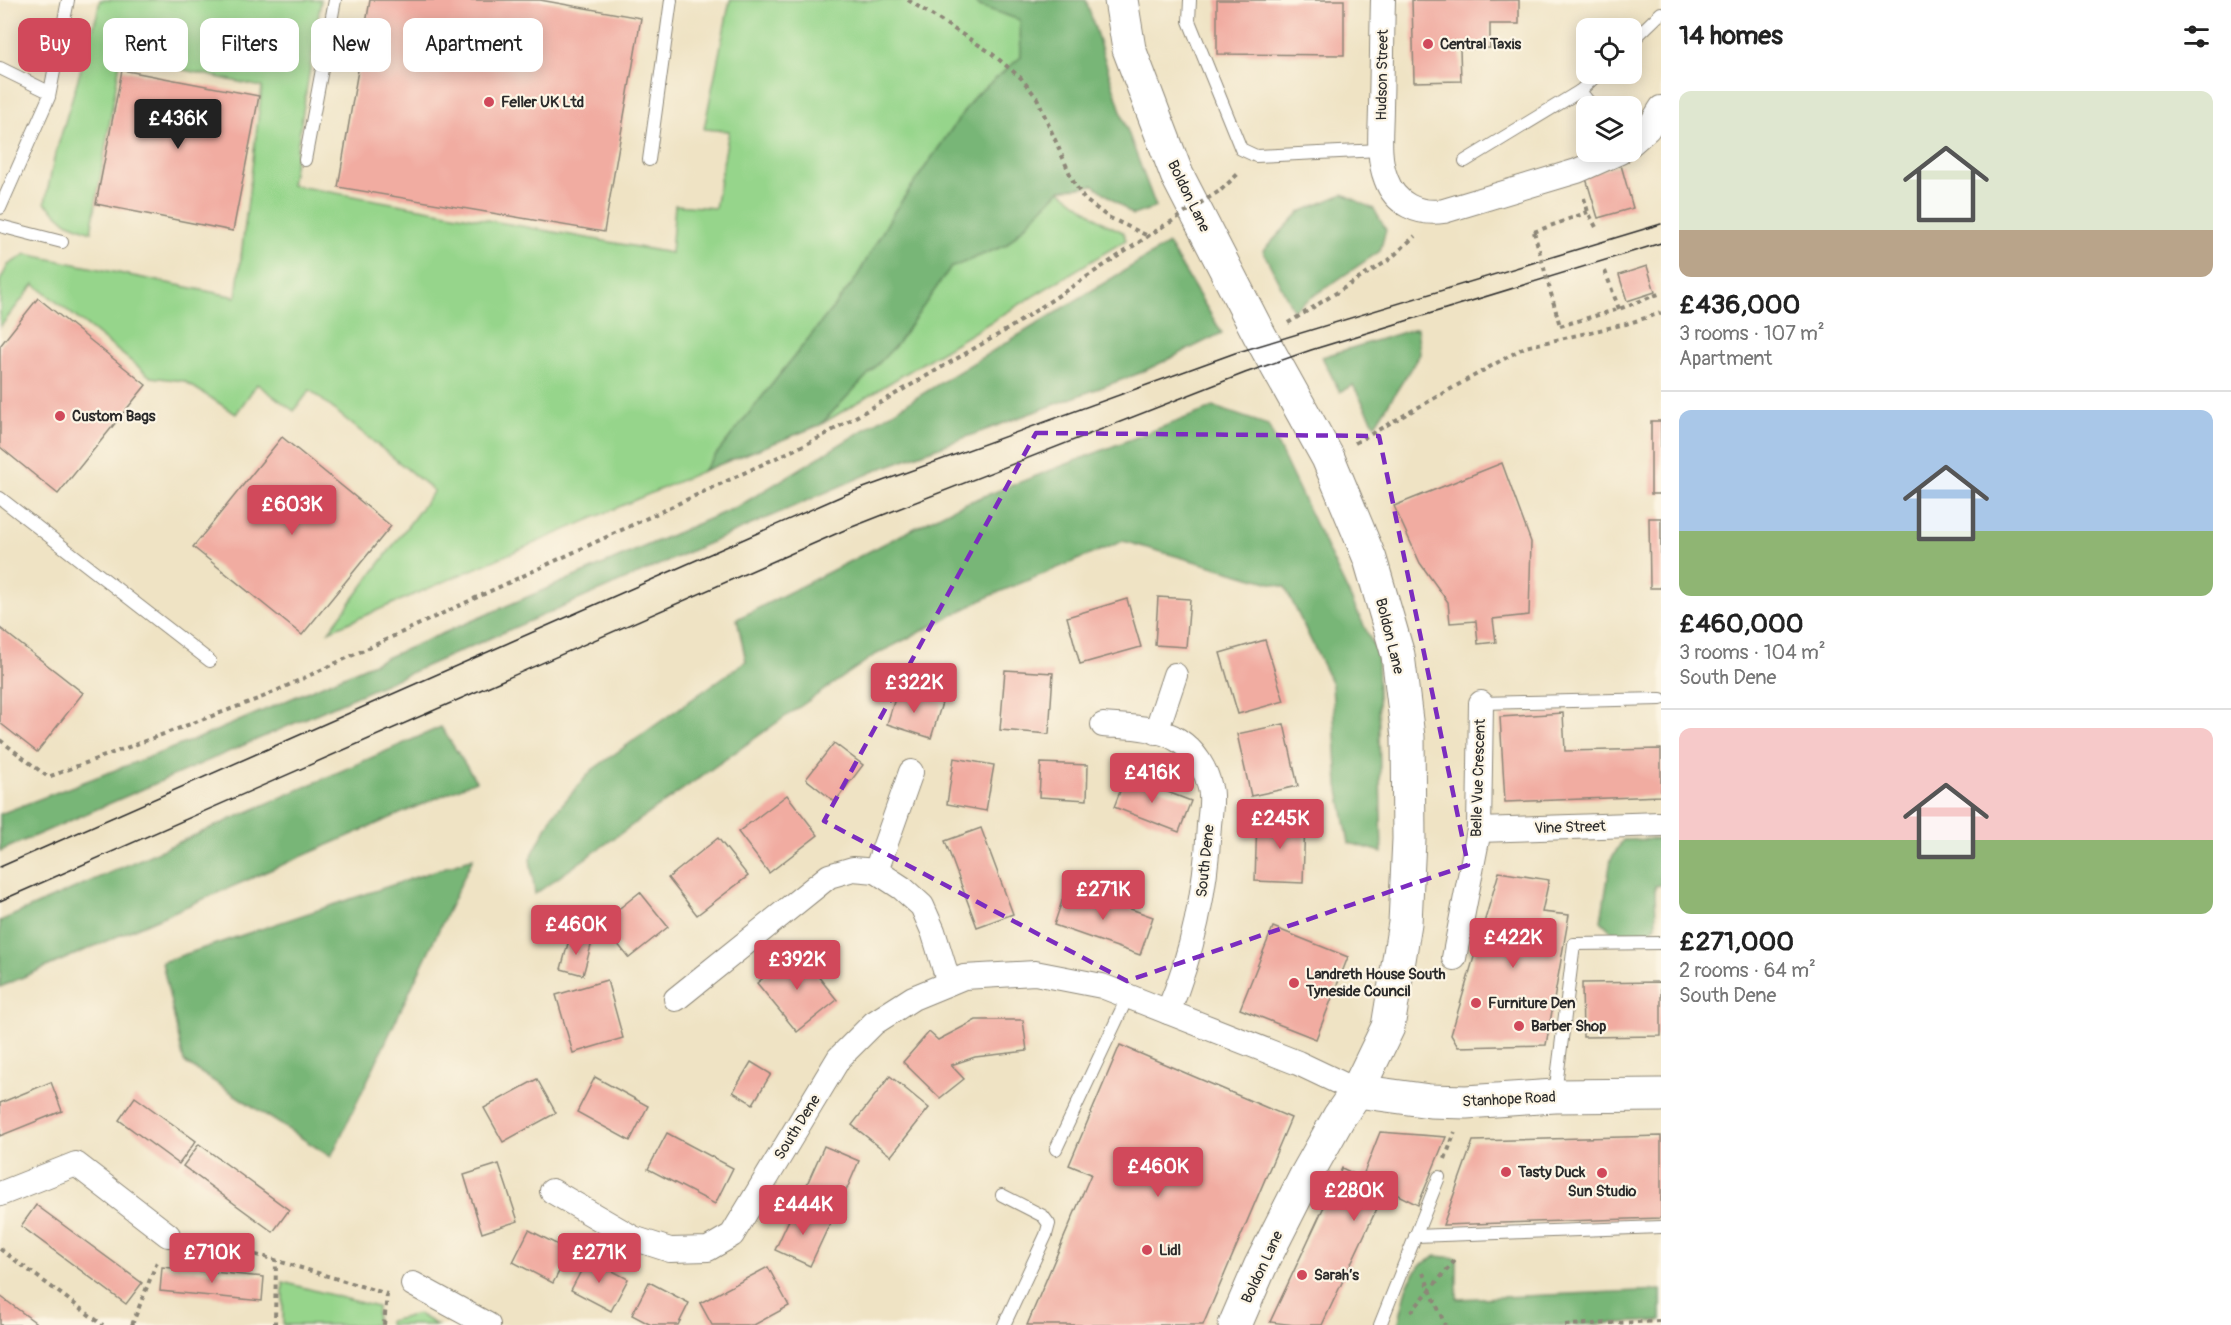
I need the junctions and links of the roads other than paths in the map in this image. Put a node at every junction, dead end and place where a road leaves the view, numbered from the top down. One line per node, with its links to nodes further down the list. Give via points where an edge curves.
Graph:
1 (68, 0): 12 (lane)
2 (335, 0): 17 (lane)
3 (670, 0): 18 (lane)
4 (1121, 0): 41 (main road, Boldon Lane, via 1130,49 1177,175 1328,458 1370,560 1398,655 1407,737 1406,923 1388,1027)
5 (1190, 0): 16 (lane, via 1189,21 1241,149 1256,156)
6 (1383, 0): 16 (street, Hudson Street)
7 (1661, 13): 8 (lane)
8 (1642, 31)
9 (0, 68): 12 (lane)
10 (1587, 84): 11 (lane)
11 (1580, 91): 13 (lane); 19 (lane)
12 (49, 92): 21 (lane)
13 (1584, 96)
14 (1661, 108): 15 (street)
15 (1642, 134)
16 (1380, 150): 20 (street, Hudson Street, via 1385,178 1397,198 1410,208 1428,213 1444,212)
17 (305, 160)
18 (649, 160)
19 (1465, 161)
20 (1597, 162)
21 (0, 208)
22 (0, 226): 23 (lane)
23 (62, 242)
24 (0, 498): 25 (lane)
25 (210, 661)
26 (1175, 675): 30 (street)
27 (1661, 699): 28 (lane)
28 (1481, 704): 33 (street, Belle Vue Crescent)
29 (1103, 725): 30 (street, South Dene)
30 (1156, 732): 40 (street, South Dene, via 1178,740 1202,763 1211,790 1208,856 1195,936)
31 (911, 772): 34 (street)
32 (1661, 824): 33 (street, Vine Street)
33 (1479, 830): 36 (street, Belle Vue Crescent)
34 (876, 871): 37 (street, via 922,906); 39 (street, via 853,869 829,876)
35 (1661, 943): 43 (lane, via 1574,944)
36 (1454, 958)
37 (949, 983): 38 (street, South Dene, via 964,977 1035,973 1102,986); 46 (street, South Dene, via 913,998 874,1023 839,1058 732,1235 708,1249 670,1251 633,1238)
38 (1128, 996): 40 (street, South Dene); 44 (lane)
39 (676, 999)
40 (1168, 1012): 41 (street, South Dene)
41 (1357, 1091): 43 (main road, Stanhope Road, via 1466,1102); 55 (main road, Boldon Lane, via 1308,1174)
42 (1661, 1095): 43 (main road, Stanhope Road)
43 (1555, 1096)
44 (1056, 1149)
45 (1439, 1177): 51 (lane)
46 (552, 1191)
47 (0, 1194): 50 (street, via 76,1164)
48 (1002, 1195): 54 (lane, via 1043,1216 1049,1224)
49 (1661, 1227): 51 (lane)
50 (168, 1235)
51 (1415, 1236): 56 (lane)
52 (413, 1284): 53 (street)
53 (488, 1325)
54 (1004, 1325)
55 (1235, 1325)
56 (1380, 1325)

